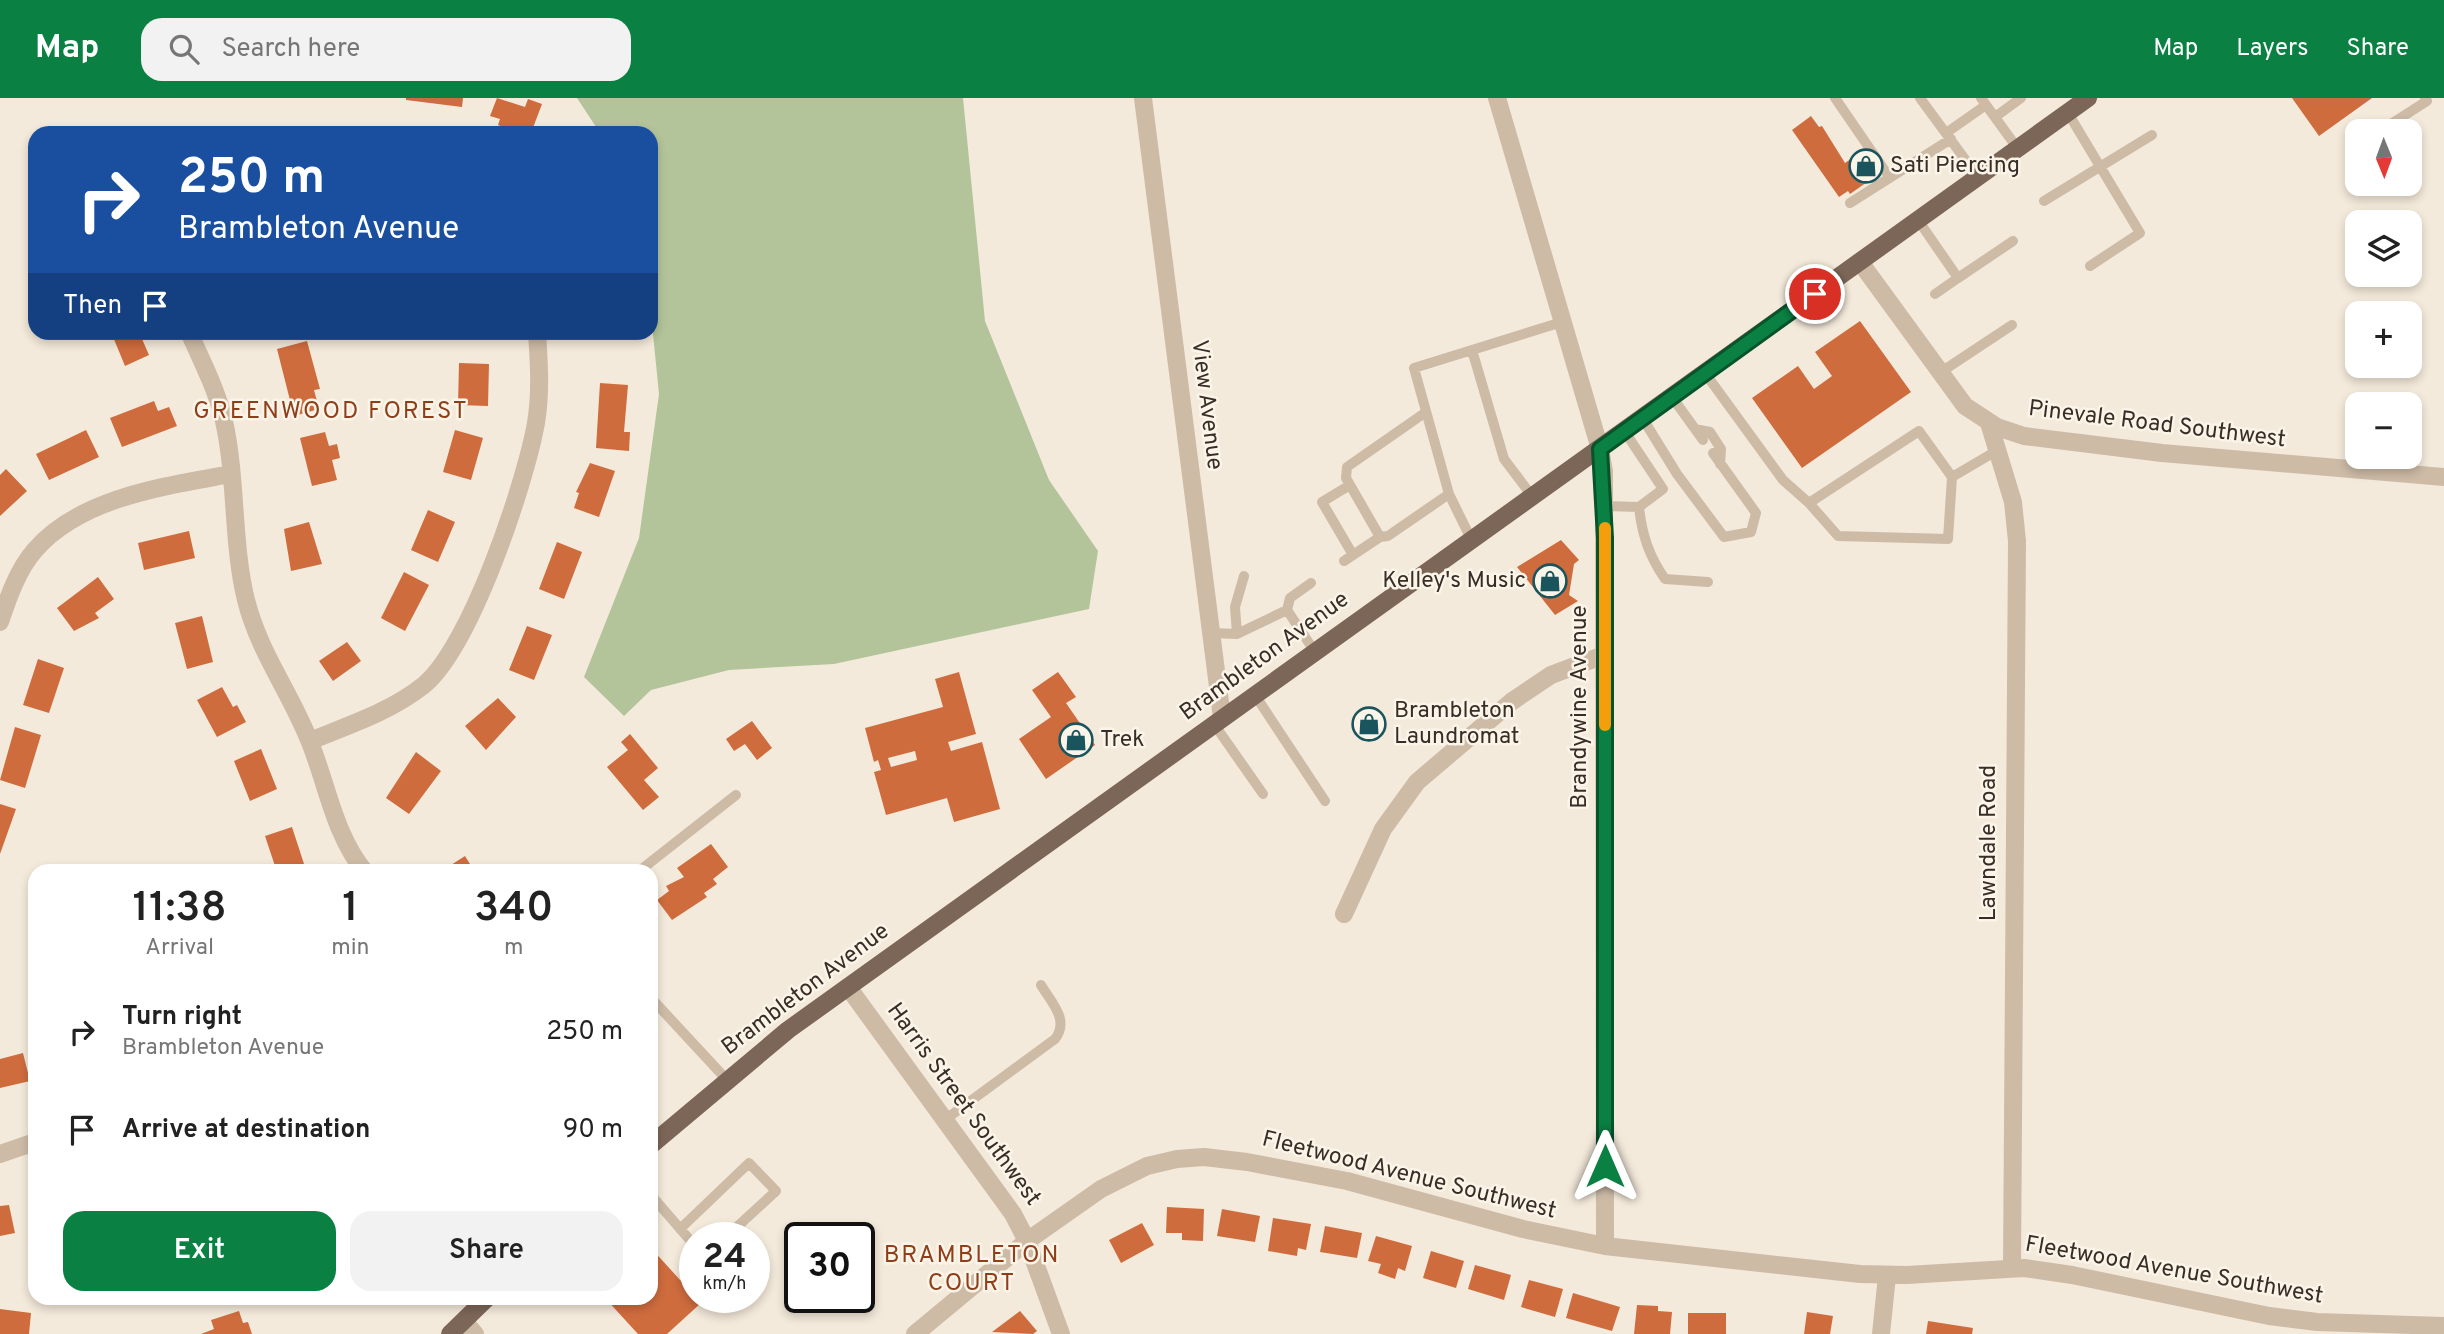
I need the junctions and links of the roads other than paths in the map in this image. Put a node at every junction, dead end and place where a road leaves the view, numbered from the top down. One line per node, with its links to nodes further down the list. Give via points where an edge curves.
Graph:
1 (1143, 98): 60 (street, View Avenue)
2 (1497, 98): 26 (street, Brandywine Avenue)
3 (1835, 98): 17 (lane)
4 (1920, 98): 13 (lane)
5 (2021, 98): 10 (lane)
6 (2088, 98): 9 (main road, Brambleton Avenue)
7 (2425, 98): 11 (lane, via 2427,101)
8 (1983, 102): 10 (lane); 13 (lane)
9 (2067, 113): 14 (main road, Brambleton Avenue); 15 (lane)
10 (1995, 117): 14 (lane)
11 (2399, 119)
12 (2152, 135): 15 (lane)
13 (1948, 136): 16 (lane); 17 (lane)
14 (2018, 149): 16 (main road, Brambleton Avenue)
15 (2101, 167): 18 (lane); 23 (lane, via 2140,233)
16 (1978, 177): 20 (main road, Brambleton Avenue)
17 (1890, 178): 19 (lane)
18 (2044, 201)
19 (1850, 203)
20 (1918, 220): 22 (main road, Brambleton Avenue); 24 (lane)
21 (2013, 241): 24 (lane)
22 (1860, 262): 31 (street, Pinevale Road Southwest); 32 (main road, Brambleton Avenue)
23 (2090, 266)
24 (1958, 278): 25 (lane)
25 (1936, 294)
26 (1562, 322): 30 (lane); 40 (street, Brandywine Avenue)
27 (2012, 324): 31 (lane)
28 (193, 340): 44 (street, via 215,390)
29 (537, 340): 66 (street, via 539,382 529,458 474,608 457,641 426,683 399,703)
30 (1472, 350): 34 (lane, via 1414,368); 49 (lane, via 1504,459)
31 (1941, 372): 36 (street, Pinevale Road Southwest, via 1965,406)
32 (1705, 373): 33 (main road, Brambleton Avenue); 50 (lane, via 1783,480)
33 (1672, 397): 35 (main road, Brambleton Avenue); 37 (lane)
34 (1426, 412): 47 (lane, via 1347,467); 48 (lane)
35 (1643, 419): 38 (main road, Brambleton Avenue); 43 (lane, via 1724,537 1751,532 1756,513)
36 (1989, 424): 41 (street, Lawndale Road); 46 (street, Pinevale Road Southwest, via 2051,440)
37 (1695, 429): 39 (lane); 43 (lane, via 1710,432 1721,449)
38 (1625, 432): 40 (main road, Brambleton Avenue); 52 (lane, via 1663,489)
39 (1703, 440)
40 (1600, 449): 49 (main road, Brambleton Avenue); 51 (street, Brandywine Avenue)
41 (1998, 450): 45 (lane); 87 (street, Lawndale Road, via 2013,502 2017,541)
42 (1713, 453): 43 (lane)
43 (1720, 464)
44 (231, 474): 59 (street, via 130,497 68,522 33,552); 66 (street, via 245,597 253,626)
45 (1952, 477): 50 (lane, via 1919,430); 50 (lane, via 1948,539 1838,536)
46 (2444, 477)
47 (1350, 485): 53 (lane); 53 (lane, via 1322,502 1349,558)
48 (1449, 494): 53 (lane); 54 (lane)
49 (1532, 496): 54 (main road, Brambleton Avenue)
50 (1809, 503)
51 (1605, 506): 52 (lane); 63 (street, Brandywine Avenue)
52 (1639, 507): 56 (lane, via 1651,558 1665,579)
53 (1380, 537)
54 (1471, 539): 62 (main road, Brambleton Avenue)
55 (1244, 576): 61 (lane, via 1235,607)
56 (1708, 582)
57 (1311, 583): 58 (lane, via 1290,598)
58 (1287, 610): 61 (lane); 62 (lane)
59 (0, 622)
60 (1211, 633): 61 (lane); 65 (street, View Avenue)
61 (1237, 634)
62 (1315, 652): 64 (main road, Brambleton Avenue)
63 (1604, 655): 72 (street, via 1552,675 1511,702 1417,782 1383,829); 86 (street, Brandywine Avenue)
64 (1255, 695): 65 (main road, Brambleton Avenue); 69 (lane)
65 (1218, 721): 67 (lane); 74 (main road, Brambleton Avenue)
66 (310, 741): 70 (street, via 349,847)
67 (1262, 794)
68 (736, 795): 71 (lane)
69 (1325, 801)
70 (360, 864)
71 (648, 864)
72 (1344, 914)
73 (1041, 985): 77 (lane, via 1061,1017 1061,1032)
74 (848, 987): 76 (main road, Brambleton Avenue); 77 (street, Harris Street Southwest)
75 (658, 1006): 76 (lane)
76 (727, 1080): 78 (main road, Brambleton Avenue)
77 (946, 1119): 85 (street, Harris Street Southwest)
78 (658, 1139)
79 (28, 1145): 80 (street)
80 (0, 1154)
81 (658, 1203): 84 (lane)
82 (688, 1222): 83 (lane, via 749,1163 776,1191)
83 (742, 1222)
84 (679, 1227)
85 (1027, 1241): 86 (street, Fleetwood Avenue Southwest, via 1128,1174 1177,1159 1204,1157 1346,1181); 93 (street, Fleetwood Avenue Southwest); 94 (street, Harris Street Southwest)
86 (1605, 1246): 88 (street, Fleetwood Avenue Southwest)
87 (2012, 1268): 88 (street, Fleetwood Avenue Southwest); 90 (street, Fleetwood Avenue Southwest, via 2072,1275 2269,1316)
88 (1887, 1276): 95 (street)
89 (483, 1305): 91 (main road)
90 (2444, 1326)
91 (469, 1327): 92 (main road)
92 (450, 1334)
93 (915, 1334)
94 (1061, 1334)
95 (1881, 1334)

